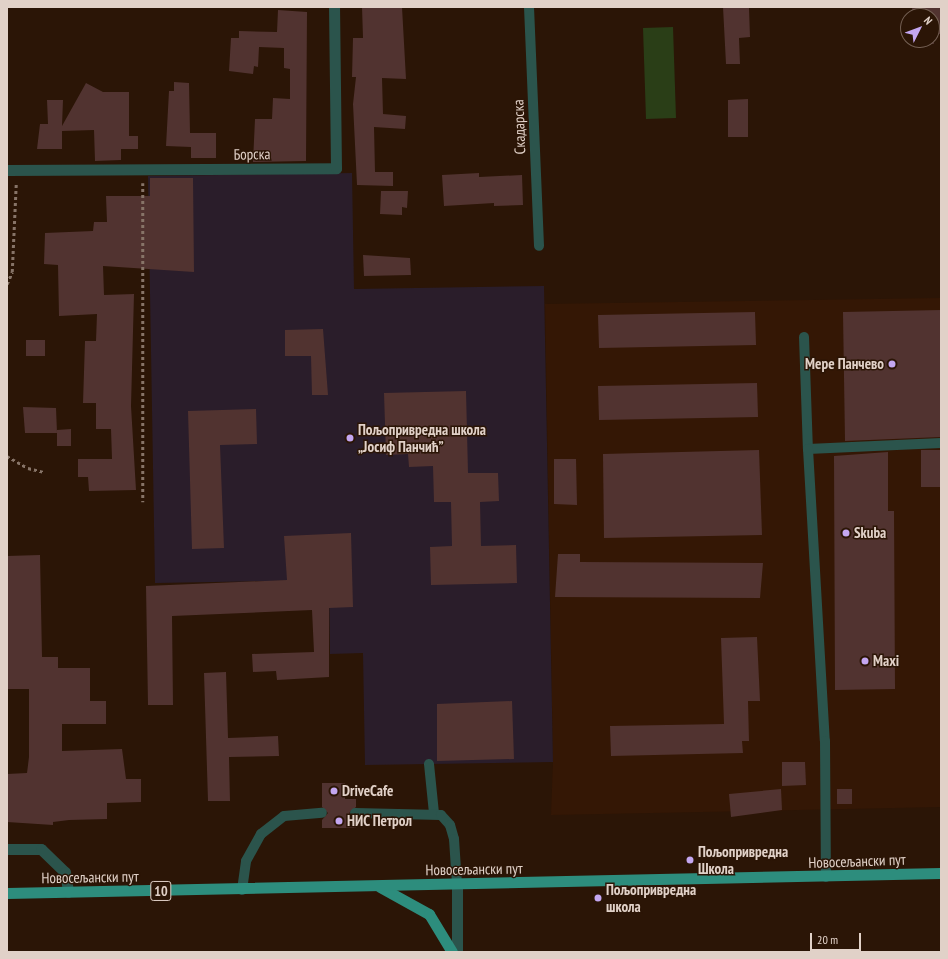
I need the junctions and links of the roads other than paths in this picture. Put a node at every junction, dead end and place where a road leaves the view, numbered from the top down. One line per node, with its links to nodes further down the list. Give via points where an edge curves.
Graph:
1 (334, 7): 3 (street, Борска, via 336,168)
2 (529, 7): 4 (lane, Скадарска)
3 (7, 170)
4 (539, 246)
5 (804, 337): 7 (lane)
6 (941, 443): 7 (lane)
7 (808, 449): 14 (lane, via 825,740)
8 (428, 764): 11 (lane)
9 (322, 813): 17 (lane, via 284,816 261,834 246,861)
10 (356, 813): 11 (lane)
11 (434, 813): 15 (lane, via 450,825 457,862)
12 (7, 849): 18 (street, via 41,849 65,872)
13 (941, 873): 14 (main road, Новосељански пут / 10)
14 (826, 877): 15 (main road, Новосељански пут / 10)
15 (457, 884): 16 (main road, Новосељански пут / 10); 21 (street)
16 (378, 886): 17 (main road, Новосељански пут / 10); 20 (main road, via 429,914)
17 (242, 890): 18 (main road, Новосељански пут / 10)
18 (68, 892): 19 (main road, Новосељански пут / 10)
19 (7, 893)
20 (452, 952)
21 (457, 952)

